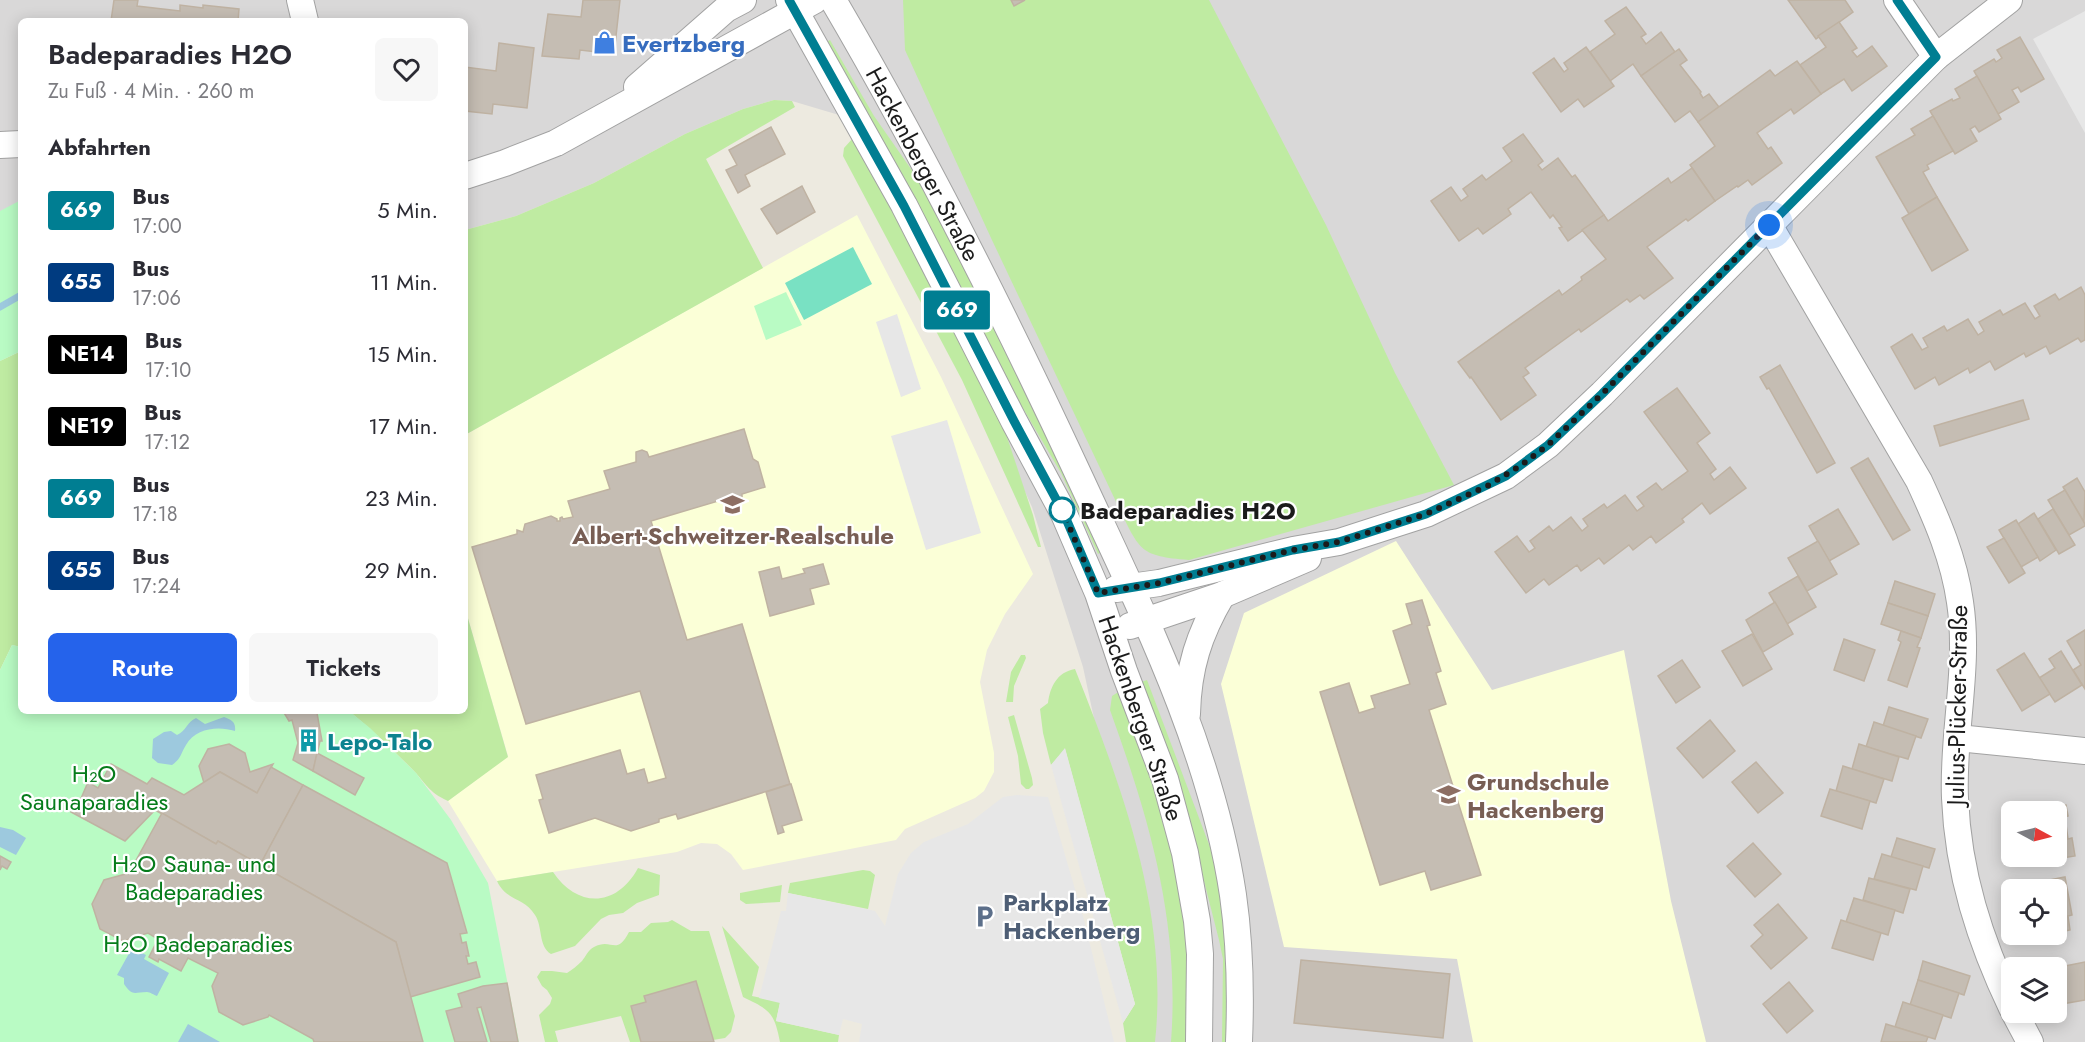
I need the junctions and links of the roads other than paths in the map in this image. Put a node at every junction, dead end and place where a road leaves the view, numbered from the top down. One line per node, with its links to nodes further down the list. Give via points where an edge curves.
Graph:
1 (300, 0): 7 (street)
2 (743, 0): 9 (street, via 726,9)
3 (833, 0): 15 (street, Hackenberger Straße, via 940,192 1021,352)
4 (1897, 0): 8 (street)
5 (2009, 0): 8 (street)
6 (800, 4): 9 (street); 16 (street, Hackenberger Straße, via 1064,514)
7 (304, 18)
8 (1936, 57): 13 (street)
9 (595, 120): 12 (street, via 556,143)
10 (18, 144): 11 (street)
11 (0, 146)
12 (468, 175)
13 (1769, 225): 14 (street, via 1602,394 1534,456 1489,485 1426,514); 21 (street, Julius-Plücker-Straße, via 1919,481 1940,526 1960,603 1963,657)
14 (1339, 542): 15 (street); 17 (street)
15 (1130, 587): 16 (street); 18 (street, Hackenberger Straße)
16 (1098, 593): 19 (street, Hackenberger Straße)
17 (1222, 595): 18 (street); 20 (street, via 1194,654)
18 (1146, 622): 19 (street); 20 (street, Hackenberger Straße)
19 (1112, 632): 25 (street, Hackenberger Straße, via 1165,779 1185,853 1200,954)
20 (1187, 723): 26 (street, Hackenberger Straße, via 1233,893 1240,970)
21 (1958, 738): 22 (street); 23 (street, Julius-Plücker-Straße, via 1955,796 1965,884)
22 (2085, 751)
23 (2001, 983)
24 (2020, 1023): 27 (street)
25 (1199, 1042)
26 (1239, 1042)
27 (2030, 1042)

